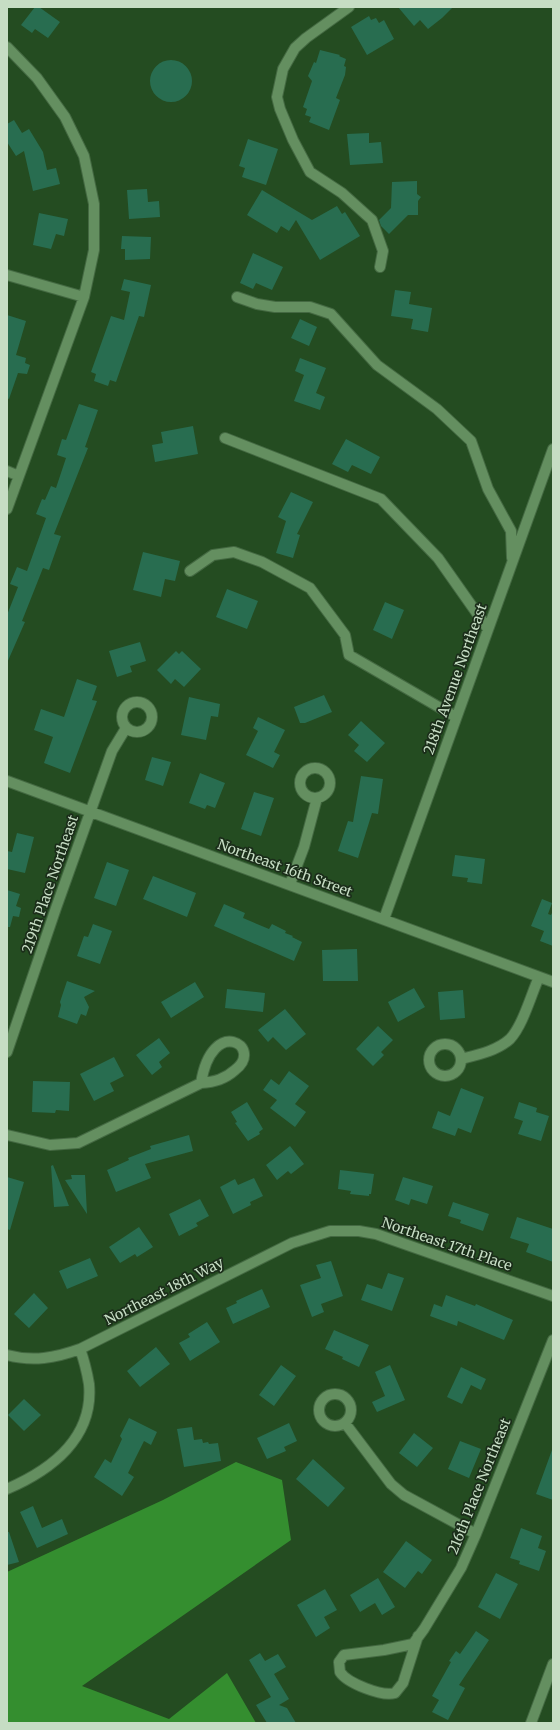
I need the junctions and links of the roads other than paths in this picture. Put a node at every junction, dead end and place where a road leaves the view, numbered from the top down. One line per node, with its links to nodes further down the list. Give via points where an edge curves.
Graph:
1 (349, 7): 3 (street, via 295,48 283,69 277,97 280,109 310,172 342,193 372,220 383,251)
2 (7, 47): 5 (street, via 36,78 65,116 84,156 94,204 94,242)
3 (380, 267)
4 (7, 275): 5 (street)
5 (84, 297): 10 (street)
6 (237, 297): 12 (street, via 275,308 310,307 330,314 376,365 437,409 471,441 488,489 511,531)
7 (225, 438): 14 (street, via 381,499 438,558)
8 (553, 449): 12 (street, 218th Avenue Northeast)
9 (7, 471): 10 (street)
10 (19, 476): 11 (street)
11 (7, 509)
12 (512, 564): 14 (street, 218th Avenue Northeast)
13 (190, 571): 15 (street, via 213,555 234,552 262,562 310,588 345,634 349,654)
14 (488, 629): 15 (street, 218th Avenue Northeast)
15 (456, 718): 21 (street, 218th Avenue Northeast)
16 (126, 728): 19 (street, 219th Place Northeast, via 112,751)
17 (7, 781): 19 (street, Northeast 16th Street)
18 (317, 798): 20 (street, via 304,847)
19 (90, 812): 20 (street, Northeast 16th Street); 24 (street, 219th Place Northeast)
20 (290, 884): 21 (street, Northeast 16th Street)
21 (384, 919): 22 (street, Northeast 16th Street)
22 (539, 977): 23 (street, Northeast 16th Street); 25 (street, via 518,1027 510,1038 500,1046)
23 (553, 982)
24 (7, 1052)
25 (461, 1059)
26 (201, 1082): 26 (street, via 224,1078 241,1065 244,1055 240,1046 226,1041 217,1047 205,1064); 27 (street, via 78,1143 50,1145)
27 (7, 1135)
28 (330, 1230): 29 (street, Northeast 17th Place, via 376,1234); 31 (street, Northeast 18th Way, via 292,1243)
29 (553, 1296)
30 (553, 1340): 35 (street, 216th Place Northeast)
31 (80, 1348): 32 (street, Northeast 18th Way, via 58,1357 41,1359); 34 (street, via 89,1390 86,1414 79,1434 71,1446 45,1470)
32 (7, 1355)
33 (345, 1423): 35 (street, via 391,1484 404,1495)
34 (7, 1489)
35 (476, 1534): 36 (street, 216th Place Northeast, via 461,1568)
36 (418, 1636): 36 (street, 216th Place Northeast, via 413,1644 348,1653 339,1662 340,1672 347,1681 384,1694 395,1693 403,1683)
37 (553, 1664): 38 (street)
38 (531, 1723)

